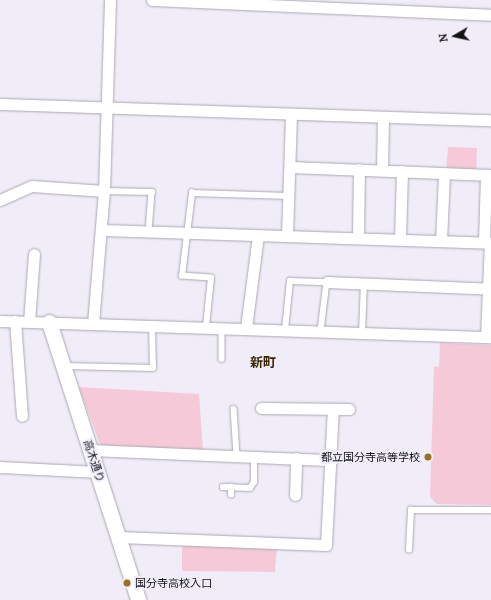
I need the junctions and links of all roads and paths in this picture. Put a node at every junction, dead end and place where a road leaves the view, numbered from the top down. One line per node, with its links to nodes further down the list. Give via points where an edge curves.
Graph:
1 (110, 0): 5 (street)
2 (152, 0): 3 (street)
3 (491, 15)
4 (0, 104): 5 (street)
5 (107, 109): 6 (street); 15 (street)
6 (291, 114): 7 (street); 9 (street)
7 (383, 118): 8 (street); 11 (street)
8 (491, 120)
9 (290, 167): 10 (street); 16 (street)
10 (359, 169): 11 (street); 23 (street)
11 (382, 170): 12 (street)
12 (402, 171): 13 (street); 24 (street)
13 (444, 174): 14 (street); 25 (street)
14 (489, 175): 26 (street)
15 (104, 191): 17 (street, via 32,186); 18 (street); 19 (lane, via 152,192)
16 (289, 196): 20 (lane, via 192,193); 22 (street)
17 (0, 200)
18 (101, 230): 19 (street); 35 (street)
19 (149, 233): 20 (street)
20 (187, 234): 21 (street); 37 (lane, via 182,276 211,278)
21 (258, 236): 22 (street); 39 (street)
22 (287, 236): 23 (street)
23 (358, 238): 24 (street)
24 (400, 239): 25 (street)
25 (441, 241): 26 (street)
26 (488, 243): 30 (street)
27 (34, 254): 33 (street)
28 (327, 282): 29 (street); 40 (lane, via 290,281); 41 (lane)
29 (364, 284): 30 (street); 42 (lane)
30 (489, 289): 43 (street)
31 (0, 321): 32 (street)
32 (15, 321): 33 (street); 50 (street)
33 (29, 322): 34 (street)
34 (49, 322): 35 (street); 45 (street, 高木通り)
35 (93, 324): 36 (street)
36 (152, 326): 37 (street); 45 (lane, via 153,368)
37 (206, 327): 38 (street)
38 (222, 328): 39 (street); 44 (lane)
39 (246, 328): 40 (street)
40 (285, 330): 41 (street)
41 (321, 331): 42 (street)
42 (362, 333): 43 (street)
43 (488, 337)
44 (222, 359)
45 (63, 366): 51 (street, 高木通り)
46 (261, 408): 48 (street)
47 (234, 409): 52 (lane)
48 (333, 409): 49 (street); 55 (street)
49 (349, 409)
50 (22, 416)
51 (90, 450): 52 (street); 57 (street, 高木通り)
52 (236, 456): 53 (street)
53 (254, 456): 54 (street); 59 (lane, via 254,482 250,488)
54 (296, 458): 55 (street); 61 (street)
55 (332, 460): 63 (street, via 326,545)
56 (0, 468): 57 (street)
57 (98, 472): 63 (street, 高木通り)
58 (223, 486): 59 (lane)
59 (231, 487): 60 (lane)
60 (231, 495)
61 (295, 495)
62 (491, 510): 64 (lane, via 411,510)
63 (119, 537): 65 (street, 高木通り)
64 (409, 550)
65 (138, 600)

